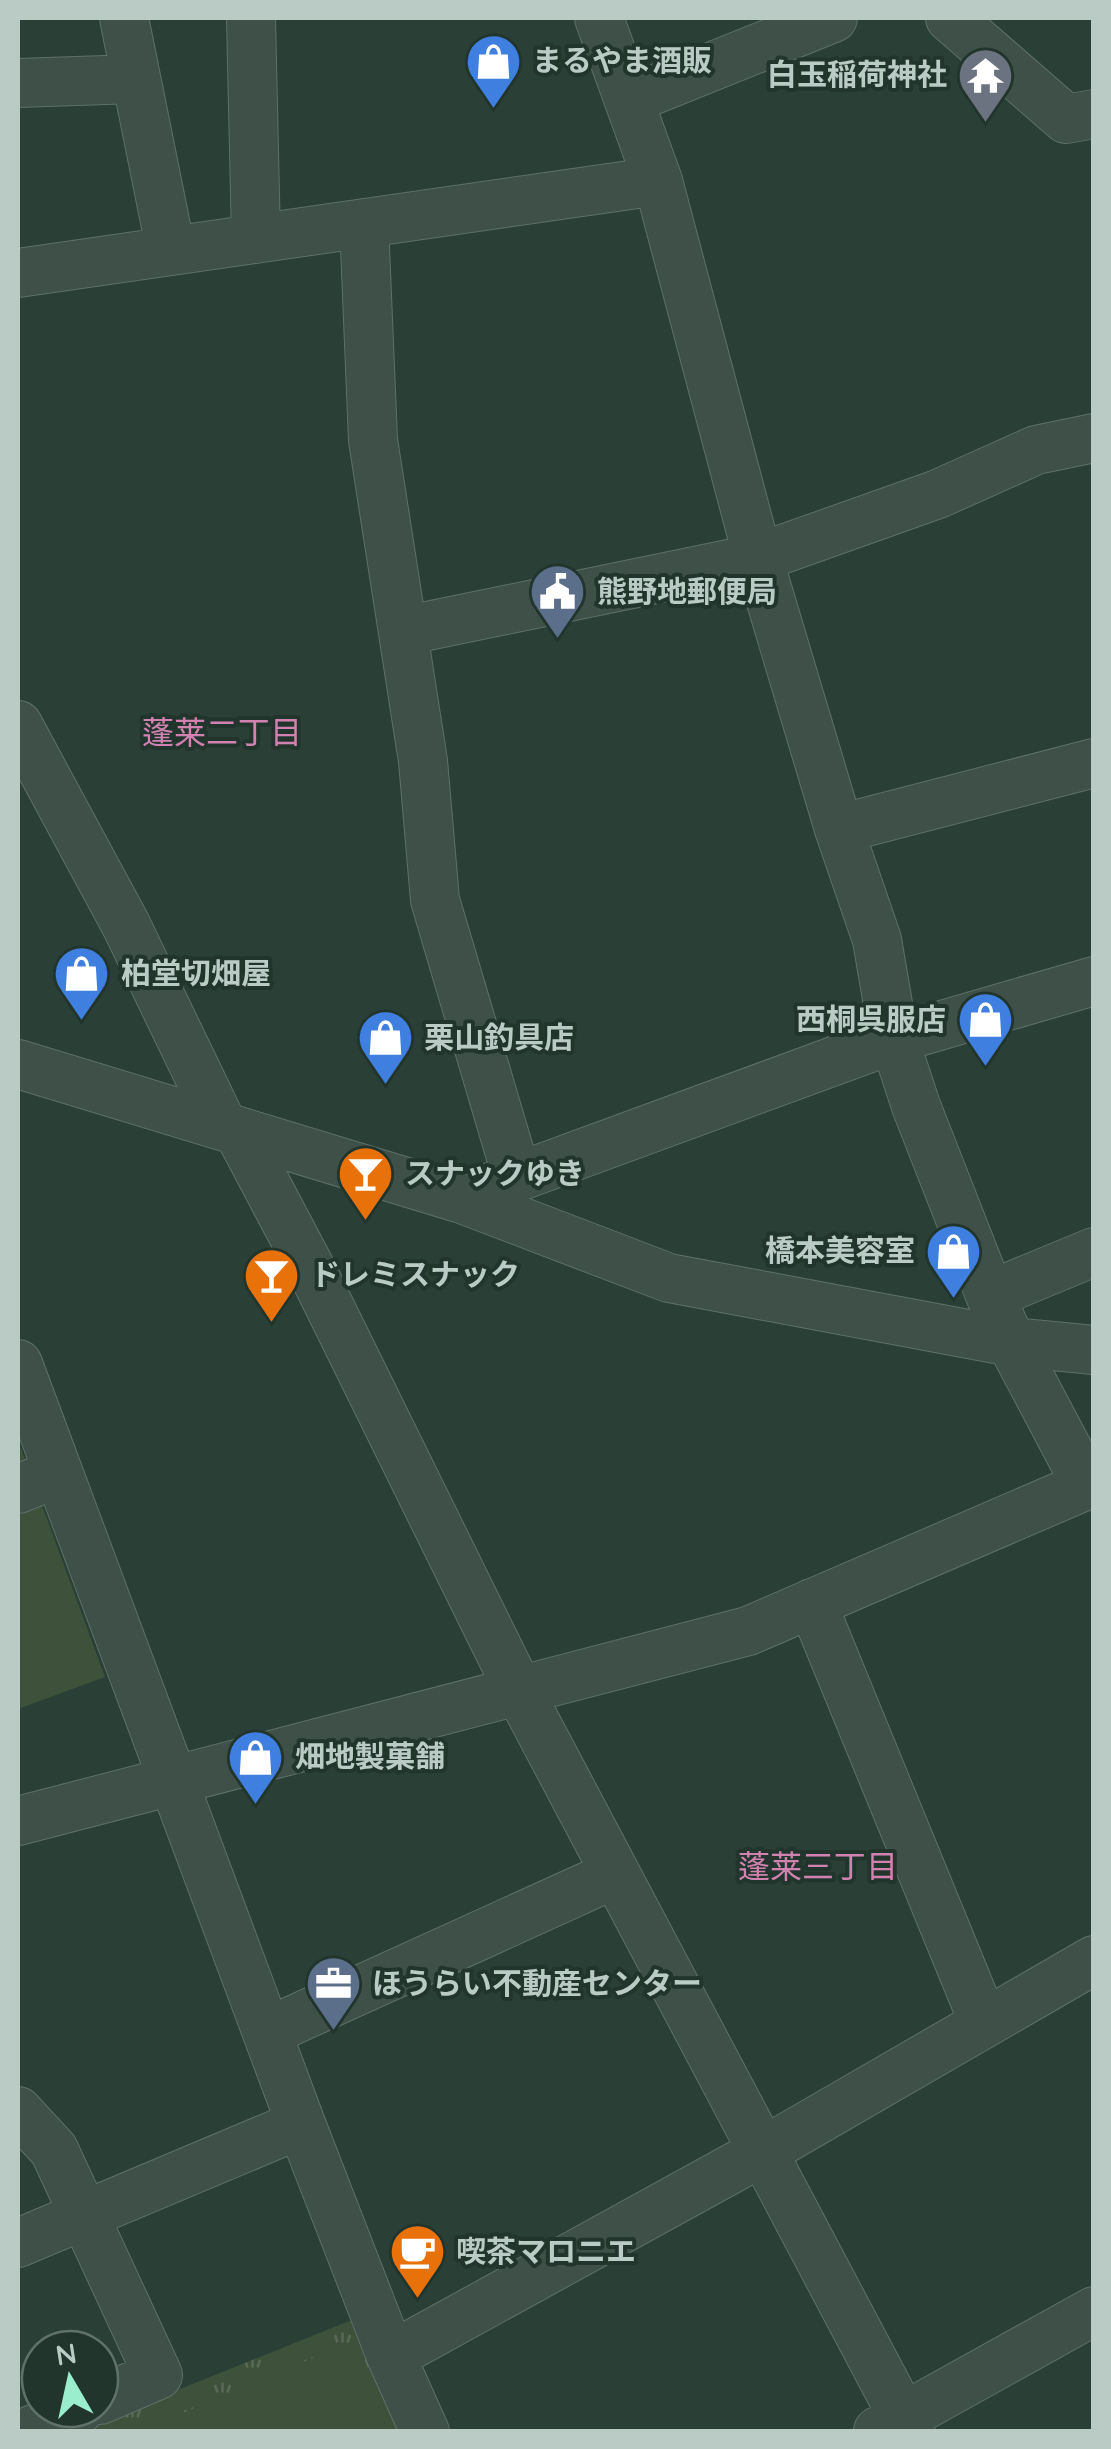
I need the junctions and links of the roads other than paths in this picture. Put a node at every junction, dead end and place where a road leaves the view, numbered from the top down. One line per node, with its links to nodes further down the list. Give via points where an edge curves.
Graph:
1 (124, 18): 6 (street)
2 (251, 18): 12 (street)
3 (599, 18): 8 (street)
4 (833, 18): 8 (street)
5 (950, 18): 9 (street, via 1066,119)
6 (135, 79): 7 (street); 13 (street)
7 (18, 82)
8 (630, 98): 10 (street)
9 (1094, 114)
10 (658, 181): 11 (street); 16 (street)
11 (364, 223): 12 (street); 17 (street, via 373,440)
12 (256, 239): 13 (street)
13 (171, 251): 14 (street)
14 (18, 273)
15 (1094, 438): 16 (street, via 1036,450 938,494)
16 (758, 558): 17 (street); 20 (street)
17 (403, 630): 25 (street, via 435,900)
18 (18, 724): 24 (street)
19 (1094, 763): 20 (street)
20 (839, 828): 22 (street, via 878,940)
21 (1094, 981): 22 (street)
22 (894, 1039): 25 (street); 28 (street)
23 (18, 1064): 24 (street)
24 (230, 1127): 26 (street); 35 (street, via 314,1275)
25 (517, 1177): 26 (street)
26 (462, 1199): 29 (street, via 669,1278)
27 (1094, 1252): 28 (street)
28 (990, 1295): 29 (street)
29 (1011, 1342): 30 (street); 33 (street)
30 (1094, 1350)
31 (18, 1364): 32 (street)
32 (38, 1481): 36 (street)
33 (1090, 1483): 34 (street)
34 (812, 1603): 35 (street, via 748,1631); 40 (street)
35 (518, 1689): 36 (street); 38 (street)
36 (174, 1782): 37 (street); 41 (street)
37 (18, 1821)
38 (615, 1874): 41 (street); 44 (street)
39 (1094, 1960): 40 (street)
40 (984, 2022): 44 (street)
41 (267, 2032): 43 (street)
42 (18, 2111): 45 (street, via 54,2150)
43 (302, 2124): 45 (street); 48 (street)
44 (762, 2152): 48 (street); 50 (street)
45 (82, 2216): 46 (street); 49 (street, via 158,2375)
46 (18, 2243)
47 (1094, 2311): 50 (street)
48 (391, 2356): 51 (street)
49 (120, 2391)
50 (897, 2427)
51 (425, 2432)

